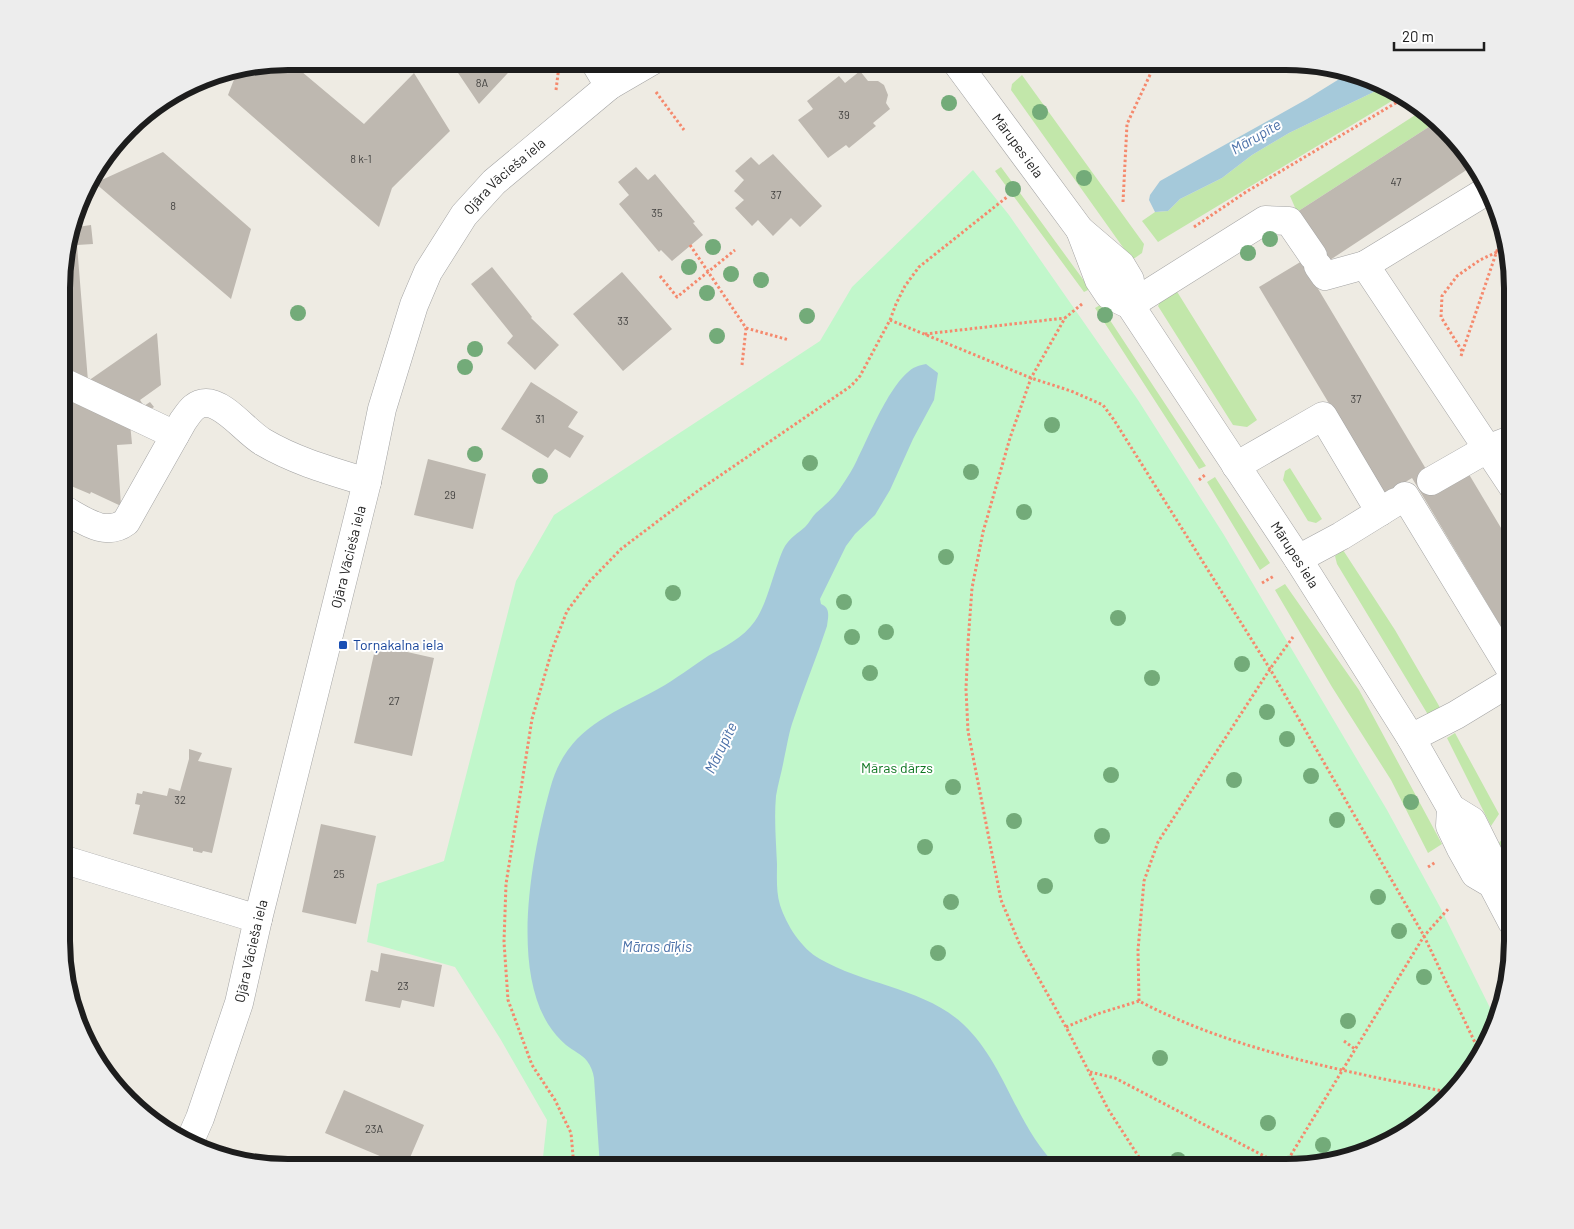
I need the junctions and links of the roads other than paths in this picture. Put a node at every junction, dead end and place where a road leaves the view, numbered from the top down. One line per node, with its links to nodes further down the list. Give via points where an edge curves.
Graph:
1 (599, 70): 4 (street)
2 (637, 70): 4 (street, Ojāra Vācieša iela)
3 (962, 70): 7 (street, Mārupes iela, via 1080,230 1099,280 1109,295)
4 (609, 86): 14 (street, Ojāra Vācieša iela, via 494,182 464,215 445,244 414,304 385,400)
5 (1483, 193): 6 (street)
6 (1365, 265): 7 (street, via 1325,276 1289,221 1265,220); 11 (street)
7 (1130, 306): 12 (street, Mārupes iela)
8 (70, 385): 9 (street)
9 (175, 435): 14 (street, via 193,407 205,403 216,406 262,441 310,465); 17 (street, via 126,522 120,526 100,528)
10 (1504, 443): 11 (street)
11 (1487, 450): 13 (street); 15 (street)
12 (1236, 466): 16 (street, via 1324,416); 18 (street, Mārupes iela)
13 (1504, 474)
14 (367, 482): 24 (street, Ojāra Vācieša iela)
15 (1418, 488): 16 (street); 19 (street)
16 (1380, 512): 18 (street)
17 (70, 513)
18 (1298, 560): 21 (street, Mārupes iela)
19 (1504, 656)
20 (1504, 685): 21 (street)
21 (1411, 738): 23 (street, Mārupes iela, via 1451,808 1450,826 1462,850 1476,874 1492,884)
22 (70, 860): 24 (street)
23 (1504, 907)
24 (258, 919): 25 (street, Ojāra Vācieša iela, via 239,1003)
25 (192, 1137)

